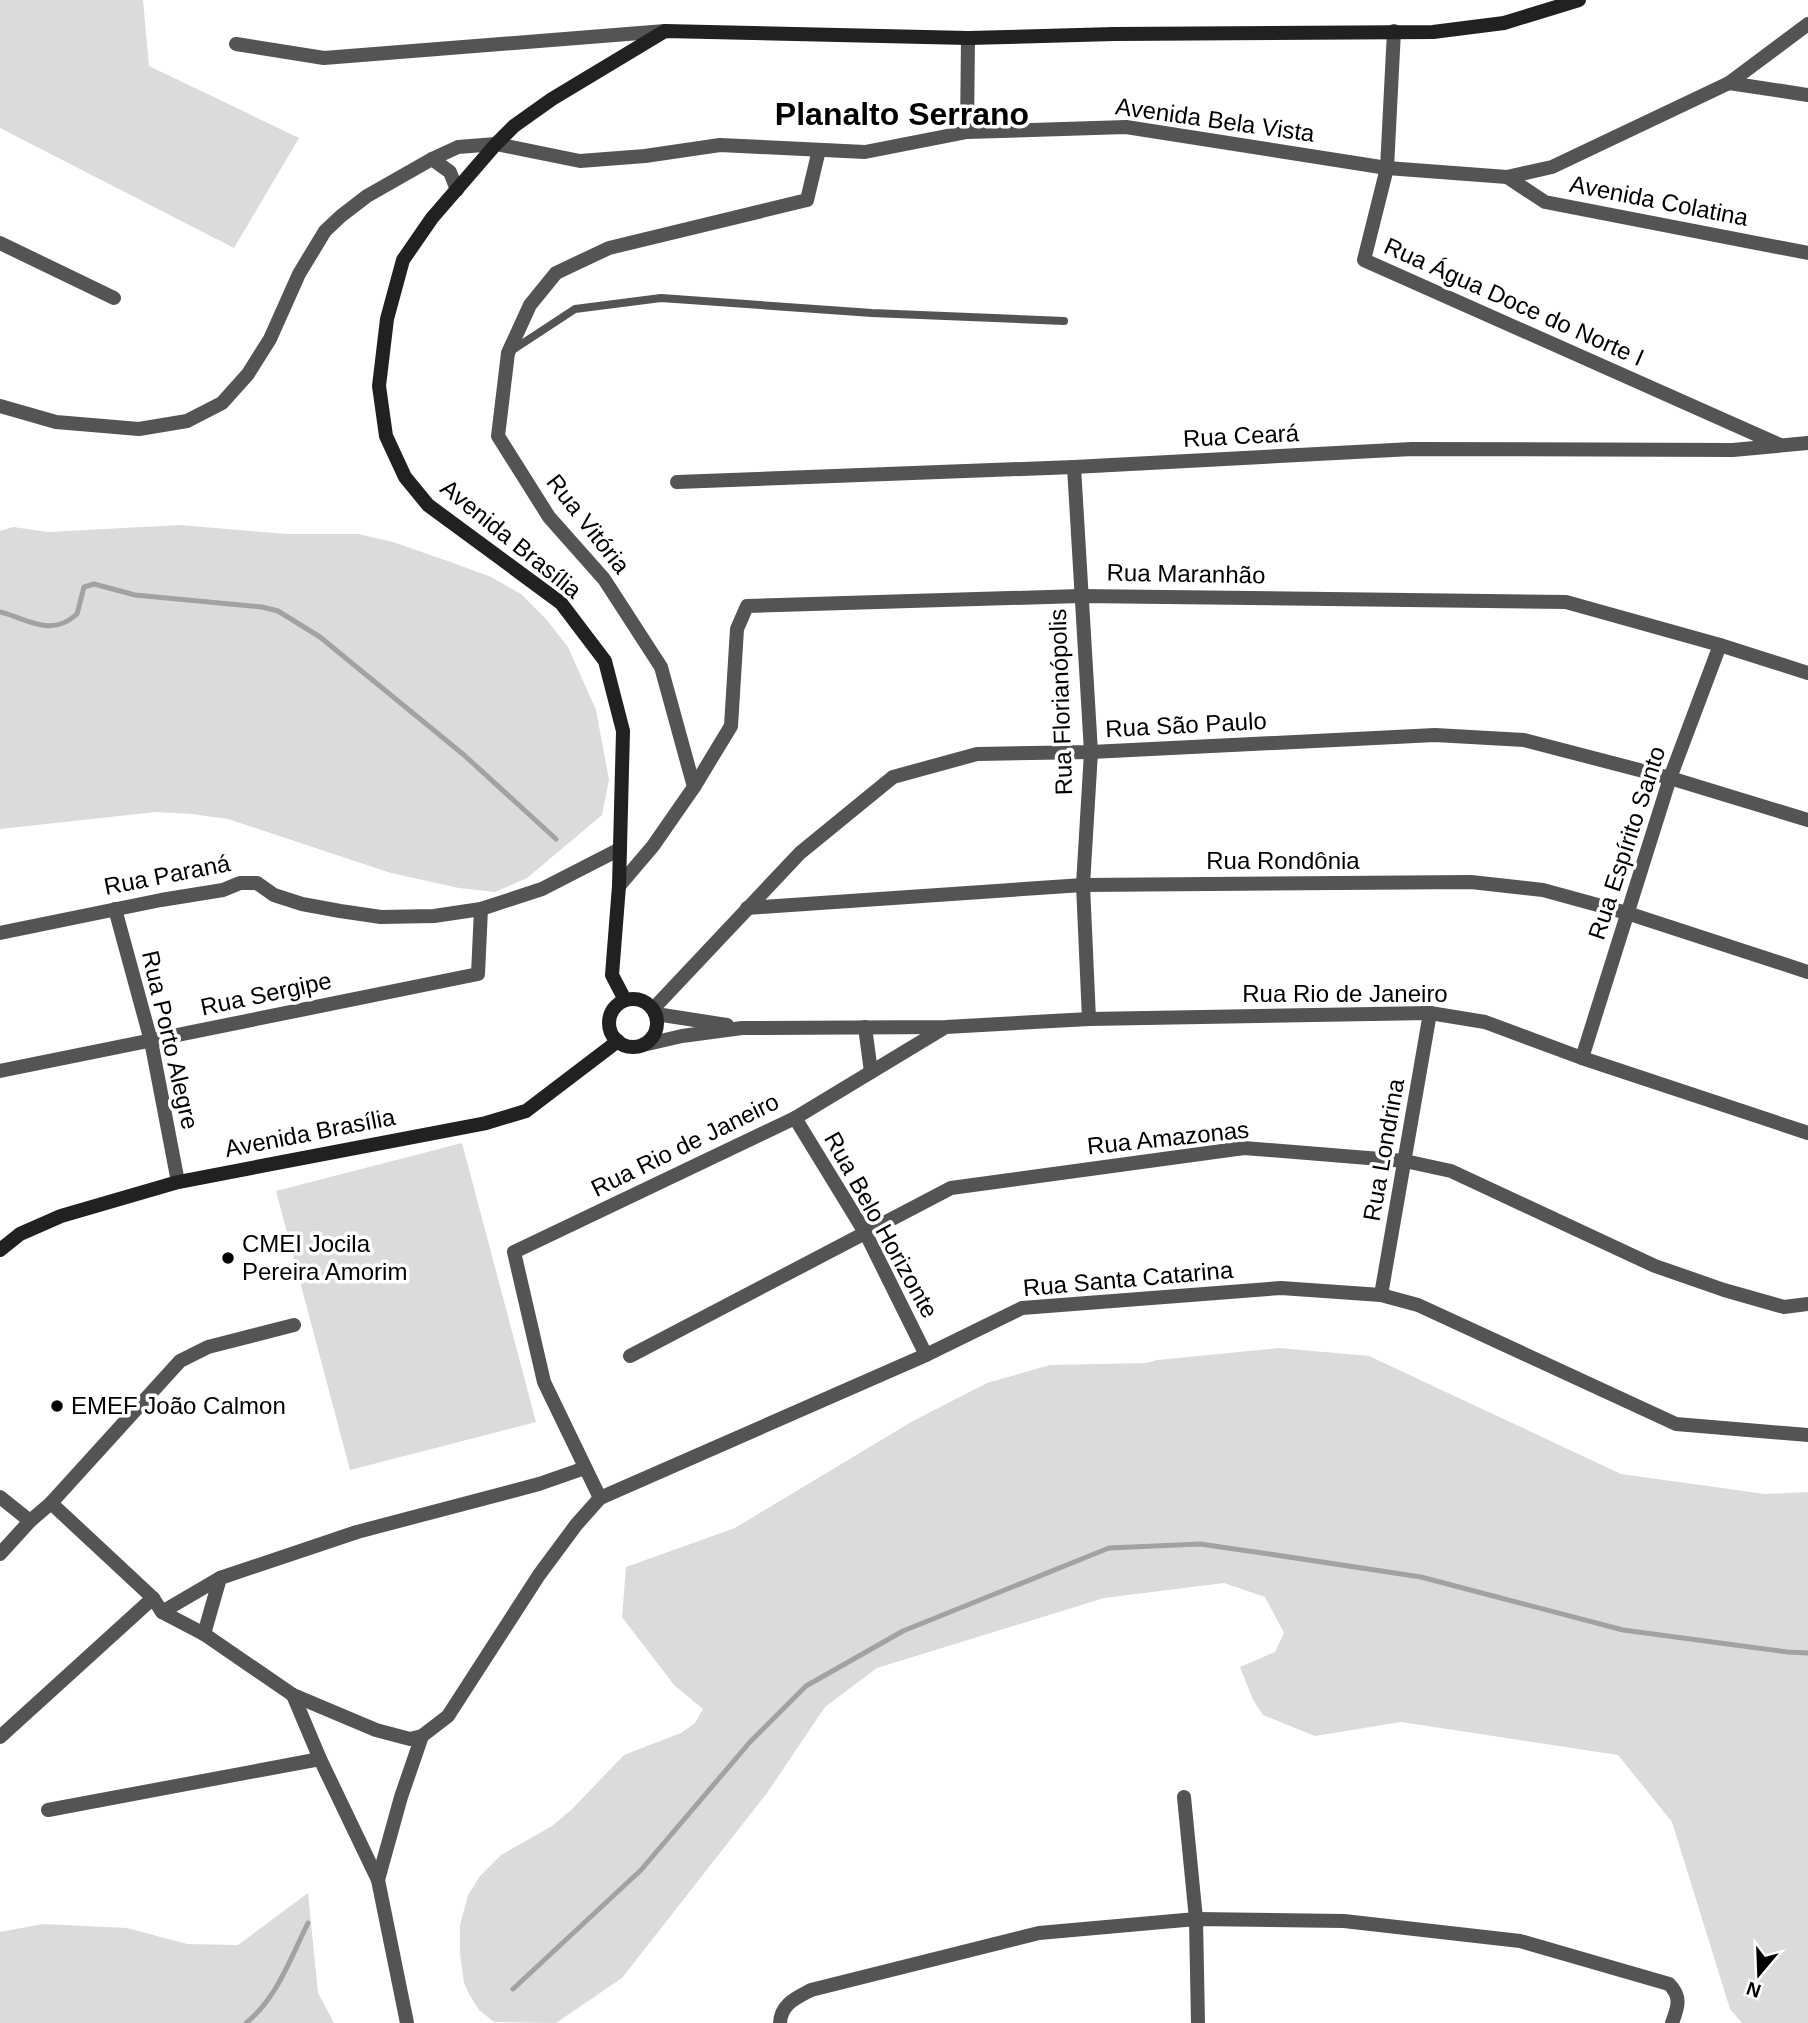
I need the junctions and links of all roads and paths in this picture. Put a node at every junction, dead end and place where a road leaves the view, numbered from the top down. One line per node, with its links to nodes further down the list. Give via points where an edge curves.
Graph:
1 (1579, 0): 4 (street, via 1504,23 1433,32)
2 (1808, 24): 7 (street, Avenida Bela Vista)
3 (665, 31): 5 (street); 6 (street, via 324,58); 10 (street, Avenida Brasília, via 552,99)
4 (1394, 31): 5 (street); 13 (street, Rua Água Doce do Norte I)
5 (968, 38): 9 (street)
6 (236, 44)
7 (1729, 83): 8 (street); 14 (street, Avenida Bela Vista, via 1552,167)
8 (1808, 94)
9 (967, 132): 11 (street, Avenida Bela Vista, via 865,152); 13 (street, Avenida Bela Vista, via 1126,127)
10 (496, 144): 11 (street, Avenida Bela Vista, via 580,161 720,145); 12 (street, Avenida Bela Vista, via 458,147); 15 (street, Avenida Brasília)
11 (820, 150): 20 (street, Rua Vitória, via 807,200 609,248 556,273 530,305)
12 (432, 159): 15 (street, via 450,172); 21 (street, Avenida Bela Vista, via 367,196 325,231 299,274 270,339 222,403 187,421 139,429 56,422)
13 (1387, 168): 14 (street, Avenida Bela Vista); 23 (street, Rua Água Doce do Norte I, via 1364,260)
14 (1507, 177): 17 (street, Avenida Colatina, via 1545,202)
15 (457, 191): 33 (street, Avenida Brasília, via 403,260 387,319 379,386 386,436 405,477 428,505 561,603 605,661 623,731)
16 (0, 243): 18 (street)
17 (1808, 253)
18 (114, 298)
19 (1064, 321): 20 (lane, via 661,298 575,309)
20 (508, 353): 31 (street, Rua Vitória, via 498,436 550,517 604,579 661,667)
21 (0, 406)
22 (1808, 443): 23 (street, Rua Ceará)
23 (1782, 446): 24 (street, Rua Ceará, via 1733,450 1412,449)
24 (1074, 467): 25 (street, Rua Ceará); 26 (street, Rua Florianópolis)
25 (677, 482)
26 (1080, 596): 27 (street, Rua Maranhão, via 1566,602); 29 (street, Rua Florianópolis); 31 (street, Rua Maranhão, via 747,606 737,629 731,726)
27 (1720, 645): 28 (street, Rua Maranhão); 30 (street, Rua Espírito Santo)
28 (1808, 673)
29 (1091, 752): 30 (street, Rua São Paulo, via 1435,735 1524,740); 34 (street, Rua Florianópolis); 36 (street, Rua São Paulo, via 977,754 893,776 800,853)
30 (1670, 778): 32 (street, Rua São Paulo); 39 (street, Rua Espírito Santo)
31 (694, 787): 35 (street)
32 (1808, 820)
33 (620, 849): 35 (street, Avenida Brasília); 38 (street, Rua Paraná, via 542,889)
34 (1083, 885): 36 (street, Rua Rondônia); 39 (street, Rua Rondônia, via 1471,882 1544,890); 45 (street, Rua Florianópolis)
35 (619, 886): 42 (street, Avenida Brasília, via 612,975)
36 (747, 908): 43 (street, Rua São Paulo)
37 (115, 909): 38 (street, Rua Paraná, via 240,883 257,883 274,895 302,904 381,917); 40 (street, Rua Paraná); 49 (street, Rua Porto Alegre)
38 (481, 909): 49 (street, Rua Sergipe, via 478,974)
39 (1627, 913): 41 (street, Rua Rondônia); 52 (street, Rua Espírito Santo)
40 (0, 933)
41 (1808, 972)
42 (625, 1000): 43 (street, via 641,1000); 50 (street, via 609,1018)
43 (654, 1012): 48 (street, Rua Rio de Janeiro); 51 (street, via 655,1032)
44 (1430, 1013): 45 (street, Rua Rio de Janeiro); 52 (street, Rua Rio de Janeiro, via 1485,1022); 57 (street, Rua Londrina)
45 (1089, 1019): 47 (street, Rua Rio de Janeiro)
46 (865, 1027): 47 (street, Rua Rio de Janeiro); 48 (street, Rua Rio de Janeiro); 54 (street)
47 (946, 1027): 54 (street, Rua Rio de Janeiro)
48 (742, 1028): 51 (street, Rua Rio de Janeiro)
49 (151, 1041): 53 (street, Rua Sergipe); 58 (street, Rua Porto Alegre)
50 (618, 1041): 51 (street); 58 (street, Avenida Brasília, via 526,1111 486,1123)
51 (643, 1045)
52 (1582, 1058): 56 (street, Rua Rio de Janeiro)
53 (0, 1070)
54 (871, 1072): 55 (street, Rua Rio de Janeiro)
55 (795, 1118): 59 (street, Rua Belo Horizonte); 67 (street, Rua Rio de Janeiro, via 514,1252 544,1382)
56 (1808, 1133)
57 (1405, 1161): 59 (street, Rua Amazonas, via 1244,1148 951,1188); 61 (street, Rua Londrina); 62 (street, Rua Amazonas, via 1451,1171 1655,1266 1784,1307)
58 (178, 1182): 60 (street, Avenida Brasília, via 61,1216 20,1234)
59 (866, 1234): 64 (street, Rua Belo Horizonte); 65 (street, Rua Amazonas)
60 (0, 1250)
61 (1381, 1295): 64 (street, Rua Santa Catarina, via 1281,1288 1022,1308); 66 (street, Rua Santa Catarina, via 1418,1305 1676,1424)
62 (1808, 1304)
63 (294, 1325): 70 (street, via 208,1347 180,1361)
64 (926, 1355): 69 (street, Rua Santa Catarina)
65 (630, 1356)
66 (1808, 1435)
67 (585, 1468): 69 (street); 73 (street, via 357,1532)
68 (0, 1497): 71 (street)
69 (600, 1498): 78 (street, via 539,1575 448,1716)
70 (51, 1503): 71 (street); 74 (street)
71 (30, 1521): 72 (street)
72 (0, 1553)
73 (220, 1578): 75 (street); 76 (street)
74 (153, 1598): 75 (street); 79 (street)
75 (162, 1612): 76 (street)
76 (204, 1634): 77 (street)
77 (293, 1695): 78 (street, via 390,1735); 80 (street)
78 (422, 1736): 83 (street)
79 (0, 1737)
80 (320, 1759): 82 (street); 83 (street)
81 (1184, 1797): 84 (street)
82 (48, 1810)
83 (378, 1880): 85 (street)
84 (1196, 1919): 86 (street, via 1039,1933 824,1986 788,2003); 87 (street); 88 (street, via 1343,1921 1520,1941 1670,1984 1679,2004)
85 (407, 2023)
86 (780, 2023)
87 (1198, 2023)
88 (1672, 2023)

